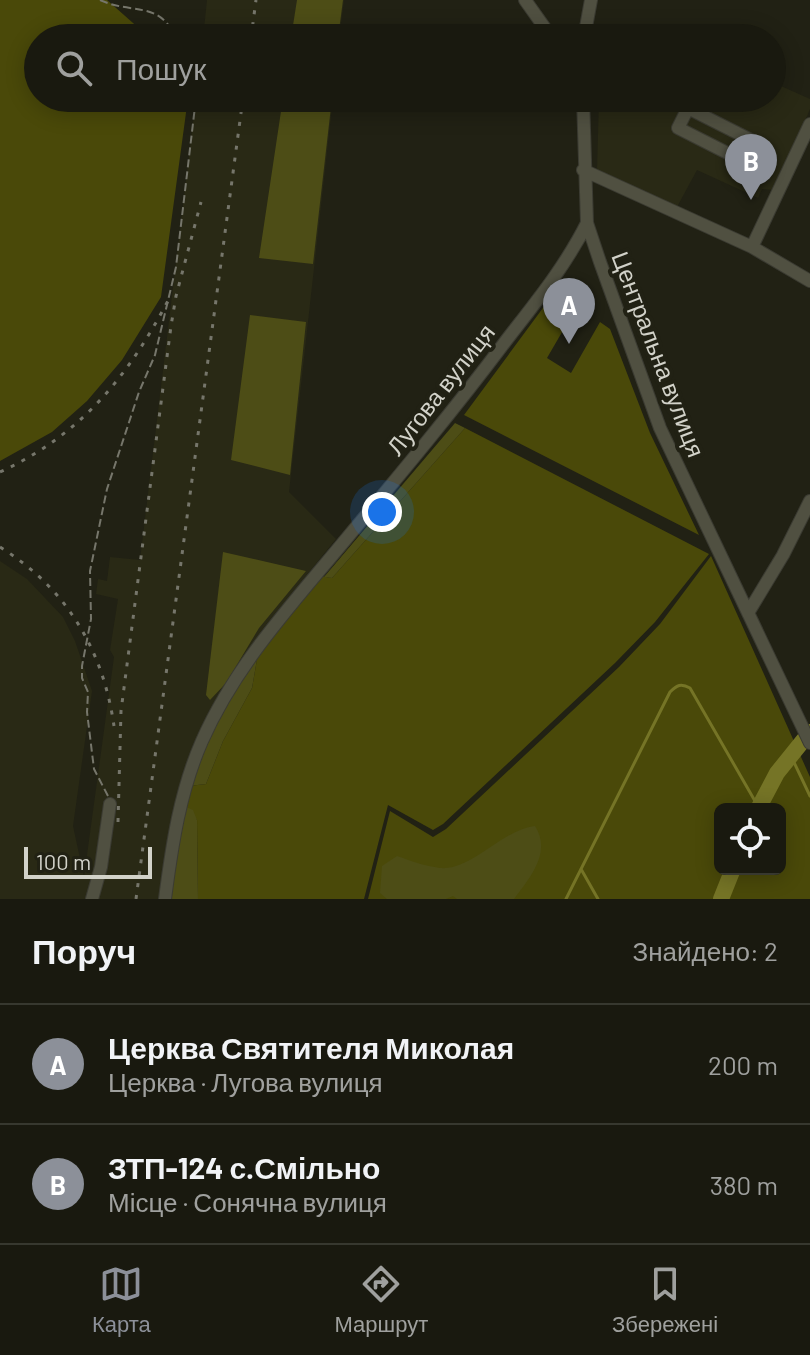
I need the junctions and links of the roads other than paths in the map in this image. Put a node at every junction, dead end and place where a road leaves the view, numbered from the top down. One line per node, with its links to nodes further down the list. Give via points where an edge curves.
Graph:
1 (525, 0): 3 (street)
2 (591, 0): 4 (street)
3 (542, 24)
4 (587, 24)
5 (583, 112): 11 (street, Центральна вулиця)
6 (686, 112): 10 (street, via 678,128)
7 (696, 112): 9 (street)
8 (810, 124): 13 (street)
9 (759, 144)
10 (749, 164)
11 (583, 170): 12 (street, Центральна вулиця); 13 (street)
12 (587, 223): 14 (street, Лугова вулиця); 15 (street, Центральна вулиця)
13 (752, 247): 16 (street)
14 (570, 257): 15 (street); 22 (street, Лугова вулиця, via 447,420 231,685 201,742 180,807)
15 (600, 262): 18 (street, Центральна вулиця, via 660,428)
16 (810, 281)
17 (810, 501): 18 (street)
18 (748, 613): 19 (street, Центральна вулиця)
19 (808, 738)
20 (110, 804): 21 (street)
21 (92, 899)
22 (165, 899)

